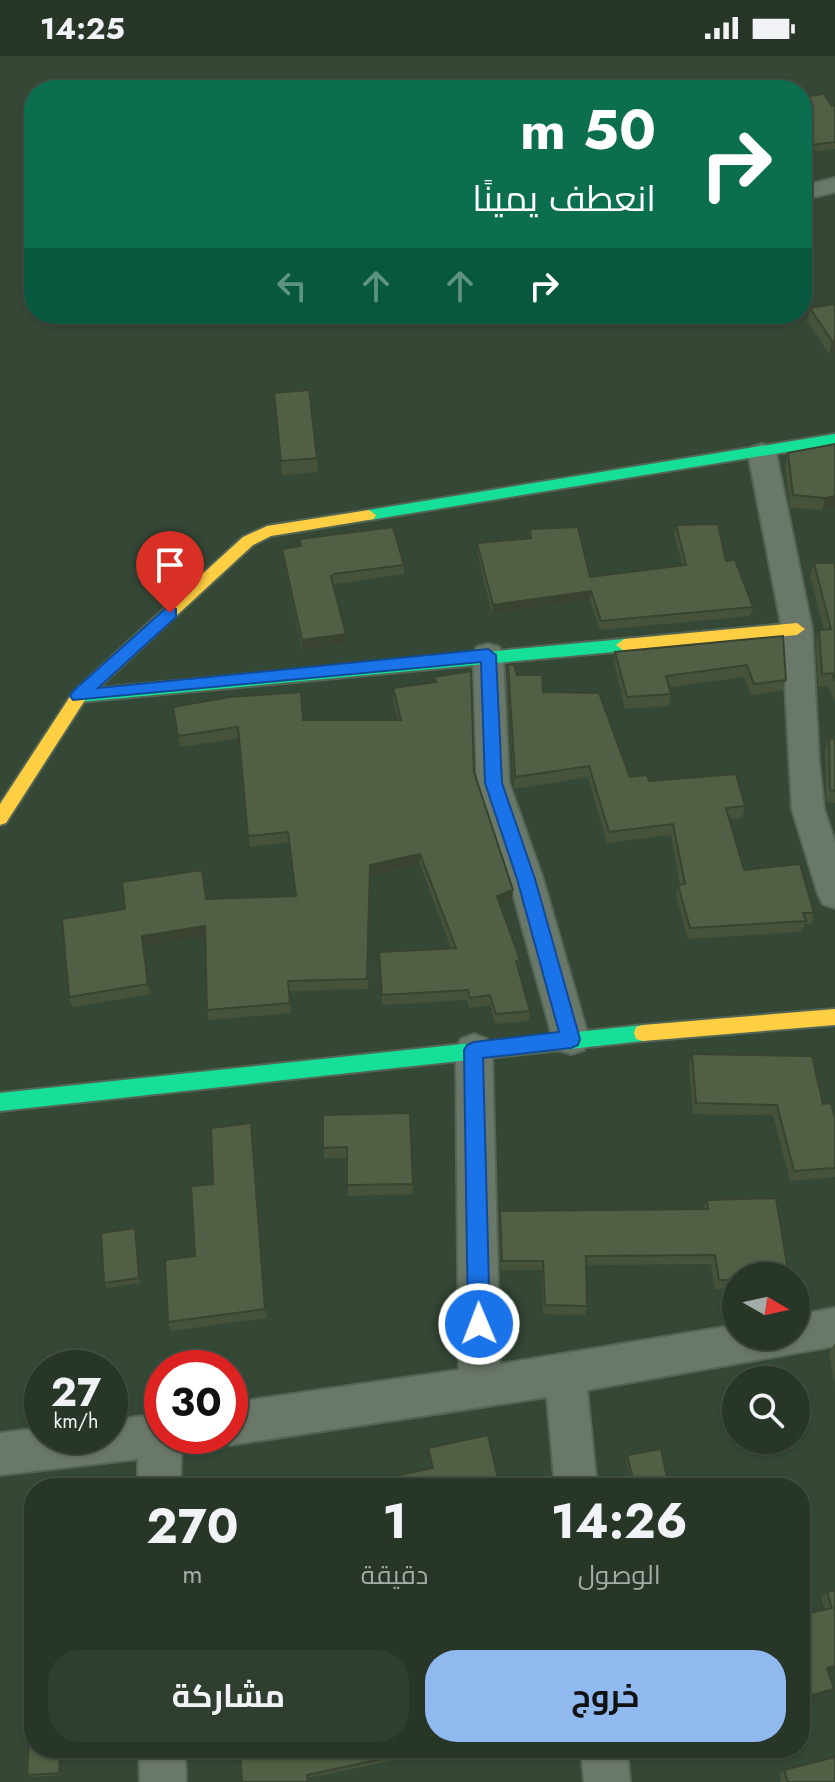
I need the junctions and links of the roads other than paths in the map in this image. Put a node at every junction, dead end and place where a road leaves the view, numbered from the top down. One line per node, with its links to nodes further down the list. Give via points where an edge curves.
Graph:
1 (835, 185): 2 (street)
2 (812, 191)
3 (835, 439): 4 (street)
4 (762, 453): 5 (street); 7 (street, via 267,531 248,541)
5 (797, 629): 6 (street); 9 (street, via 808,809)
6 (488, 655): 7 (street); 11 (street, via 493,783)
7 (79, 696): 8 (street)
8 (0, 818)
9 (835, 894)
10 (835, 1017): 11 (street)
11 (571, 1039): 12 (street)
12 (474, 1050): 13 (street); 18 (street)
13 (0, 1102)
14 (835, 1327): 15 (street)
15 (810, 1331)
16 (722, 1347): 17 (street)
17 (565, 1374): 18 (street); 24 (street)
18 (480, 1385): 19 (street)
19 (248, 1421)
20 (144, 1437): 21 (street)
21 (0, 1454)
22 (160, 1454): 23 (street)
23 (159, 1478)
24 (575, 1478)
25 (162, 1758): 27 (street)
26 (605, 1758): 28 (street)
27 (163, 1782)
28 (607, 1782)

